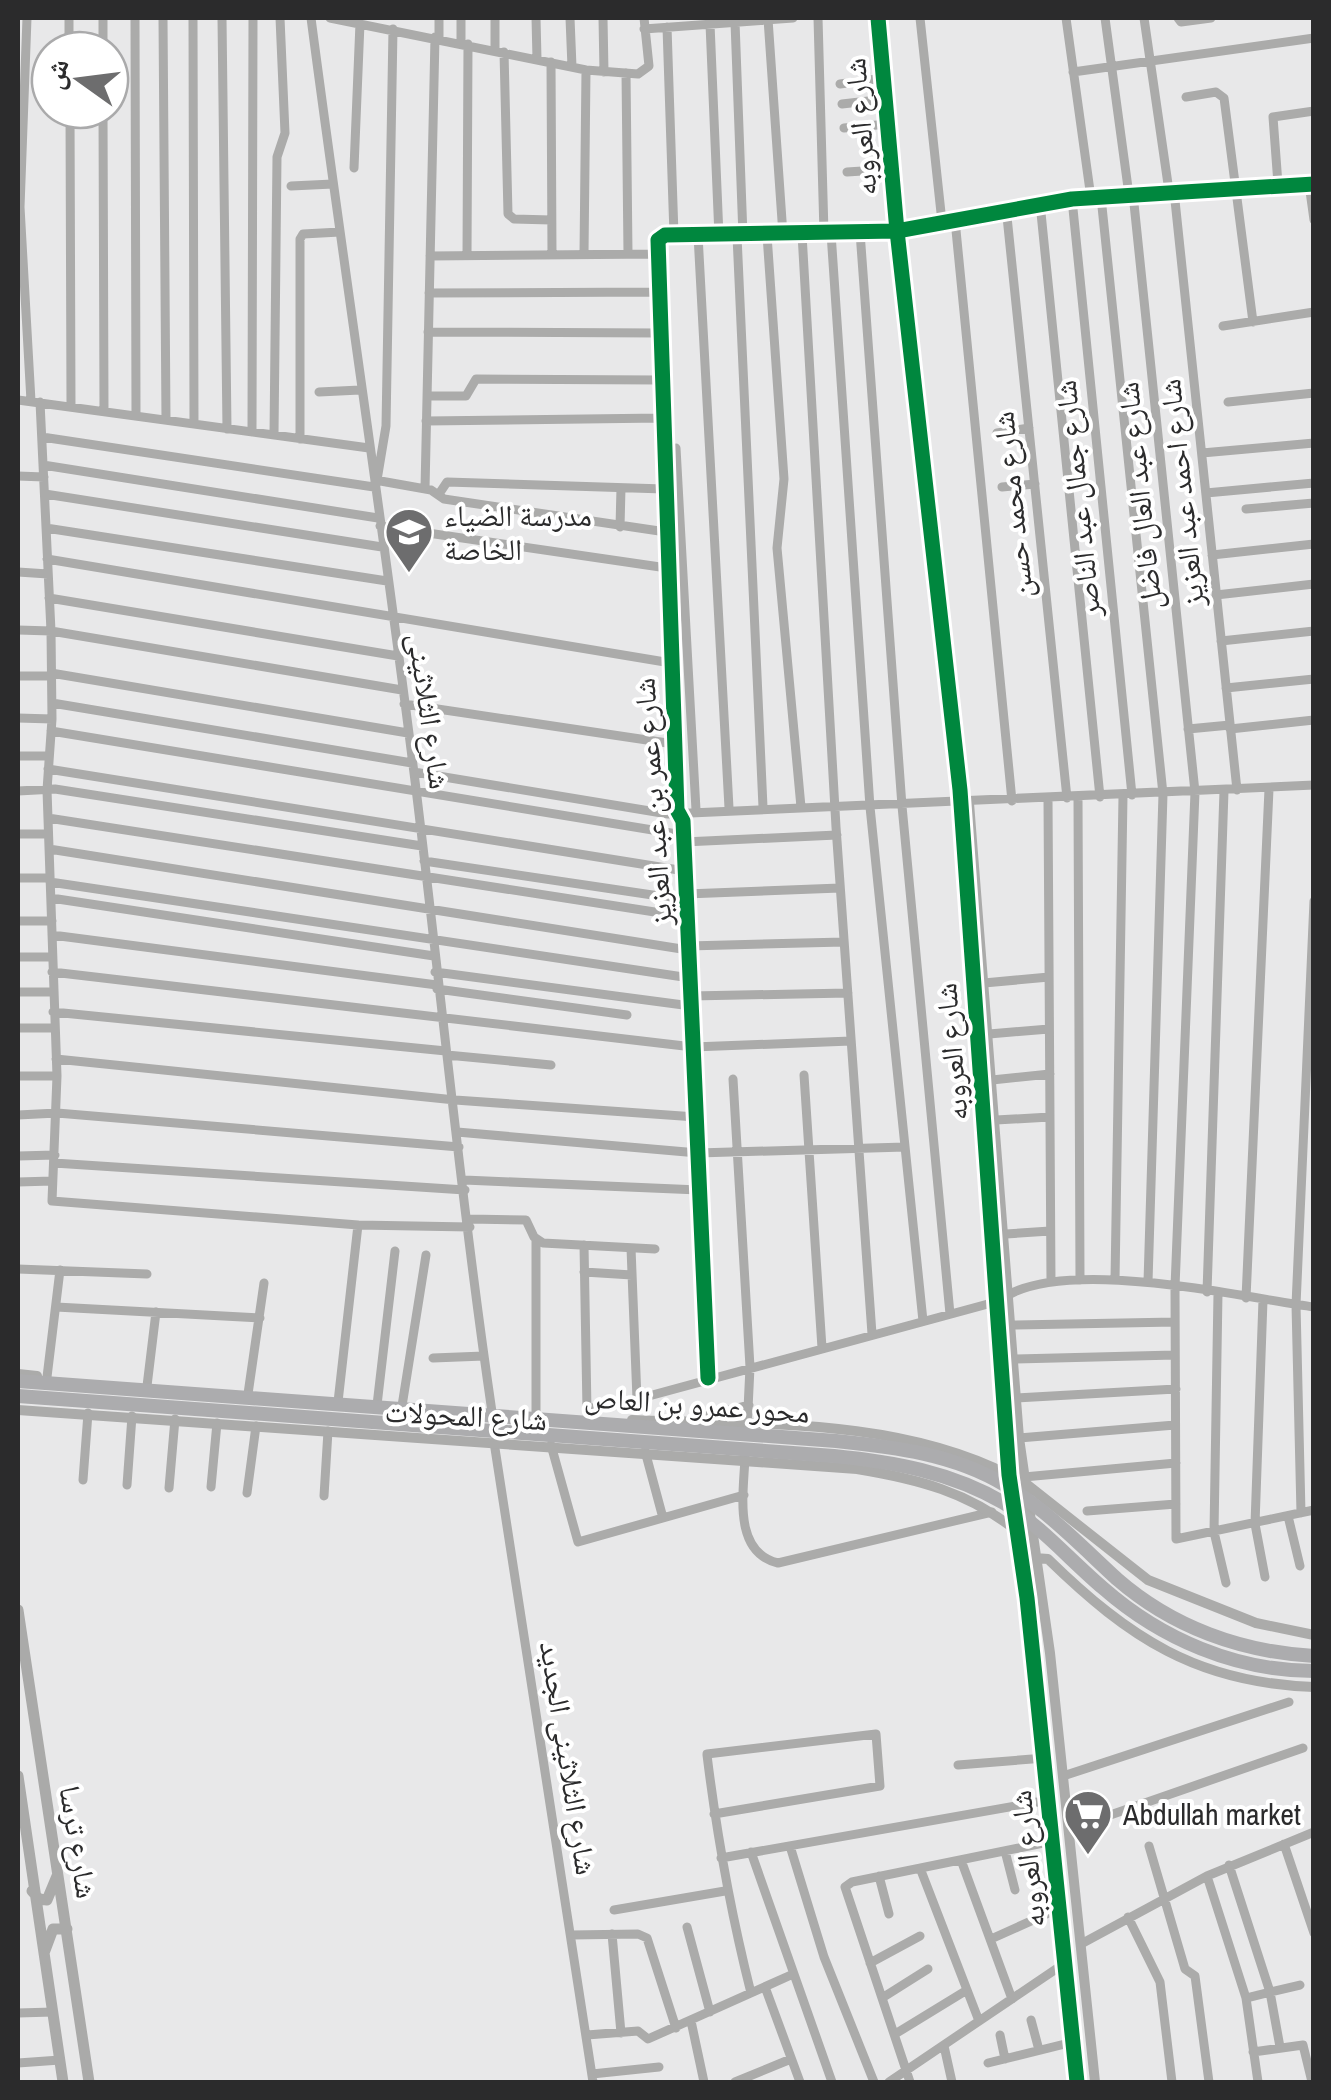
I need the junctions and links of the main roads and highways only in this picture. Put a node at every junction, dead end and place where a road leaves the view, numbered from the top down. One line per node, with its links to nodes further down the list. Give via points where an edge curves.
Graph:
1 (18, 1377): 4 (main road, محور عمرو بن العاص, via 915,1451 1006,1486 1134,1592 1192,1628 1256,1649)
2 (18, 1396): 5 (main road, محور عمرو بن العاص, via 901,1464 949,1477 1007,1505 1161,1631 1223,1656)
3 (18, 1610): 7 (main road, شارع ترسا)
4 (1314, 1656)
5 (1314, 1671)
6 (18, 1776): 8 (main road, شارع ترسا)
7 (58, 1871): 8 (main road, via 50,1898 39,1899); 9 (main road, شارع ترسا)
8 (32, 1890): 10 (main road, شارع ترسا)
9 (67, 1929): 10 (main road, via 53,1929); 12 (main road, شارع ترسا)
10 (43, 1955): 11 (main road, شارع ترسا)
11 (62, 2082)
12 (89, 2082)

